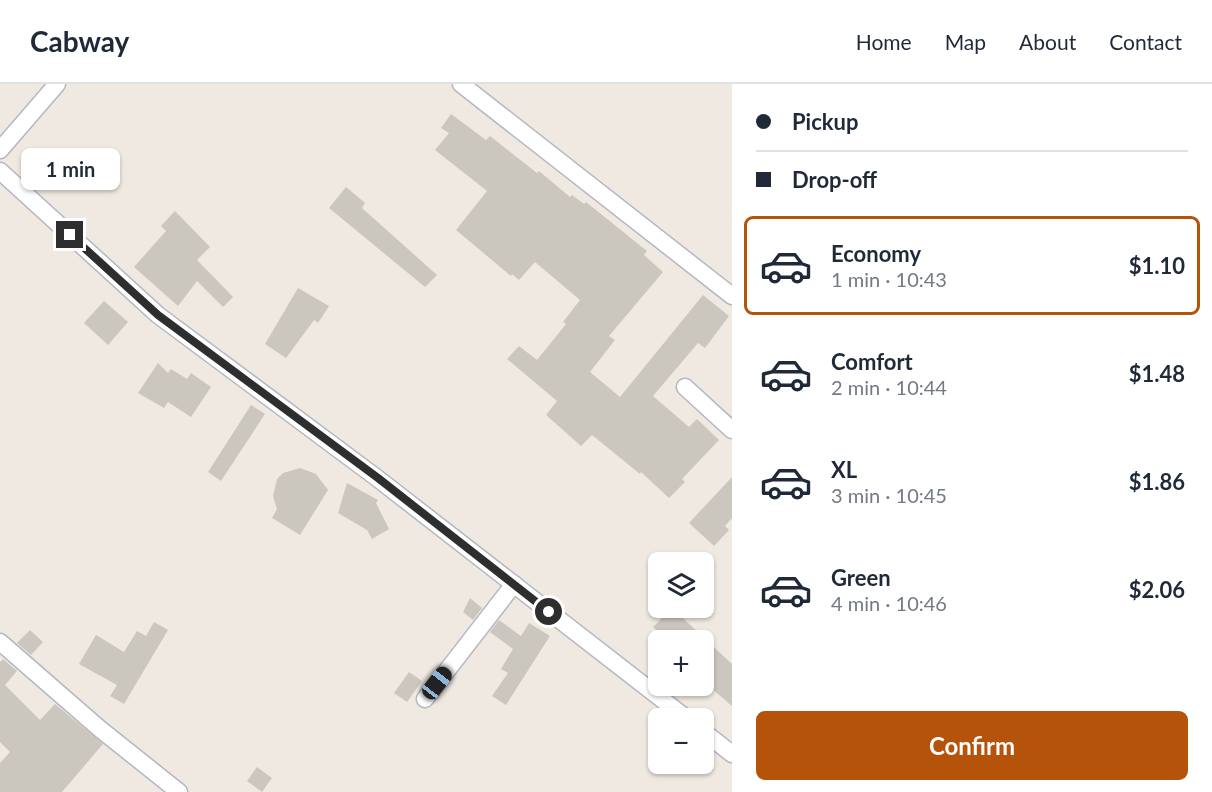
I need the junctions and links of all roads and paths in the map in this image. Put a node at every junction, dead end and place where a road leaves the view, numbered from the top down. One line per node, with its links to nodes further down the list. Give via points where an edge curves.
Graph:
1 (57, 84): 3 (street)
2 (461, 84): 5 (street)
3 (0, 150)
4 (0, 171): 8 (street, via 158,315)
5 (732, 296)
6 (685, 387): 7 (street)
7 (732, 430)
8 (514, 584): 10 (street); 11 (street)
9 (0, 642): 14 (street)
10 (425, 699)
11 (673, 708)
12 (714, 740): 13 (street)
13 (732, 754)
14 (179, 792)

